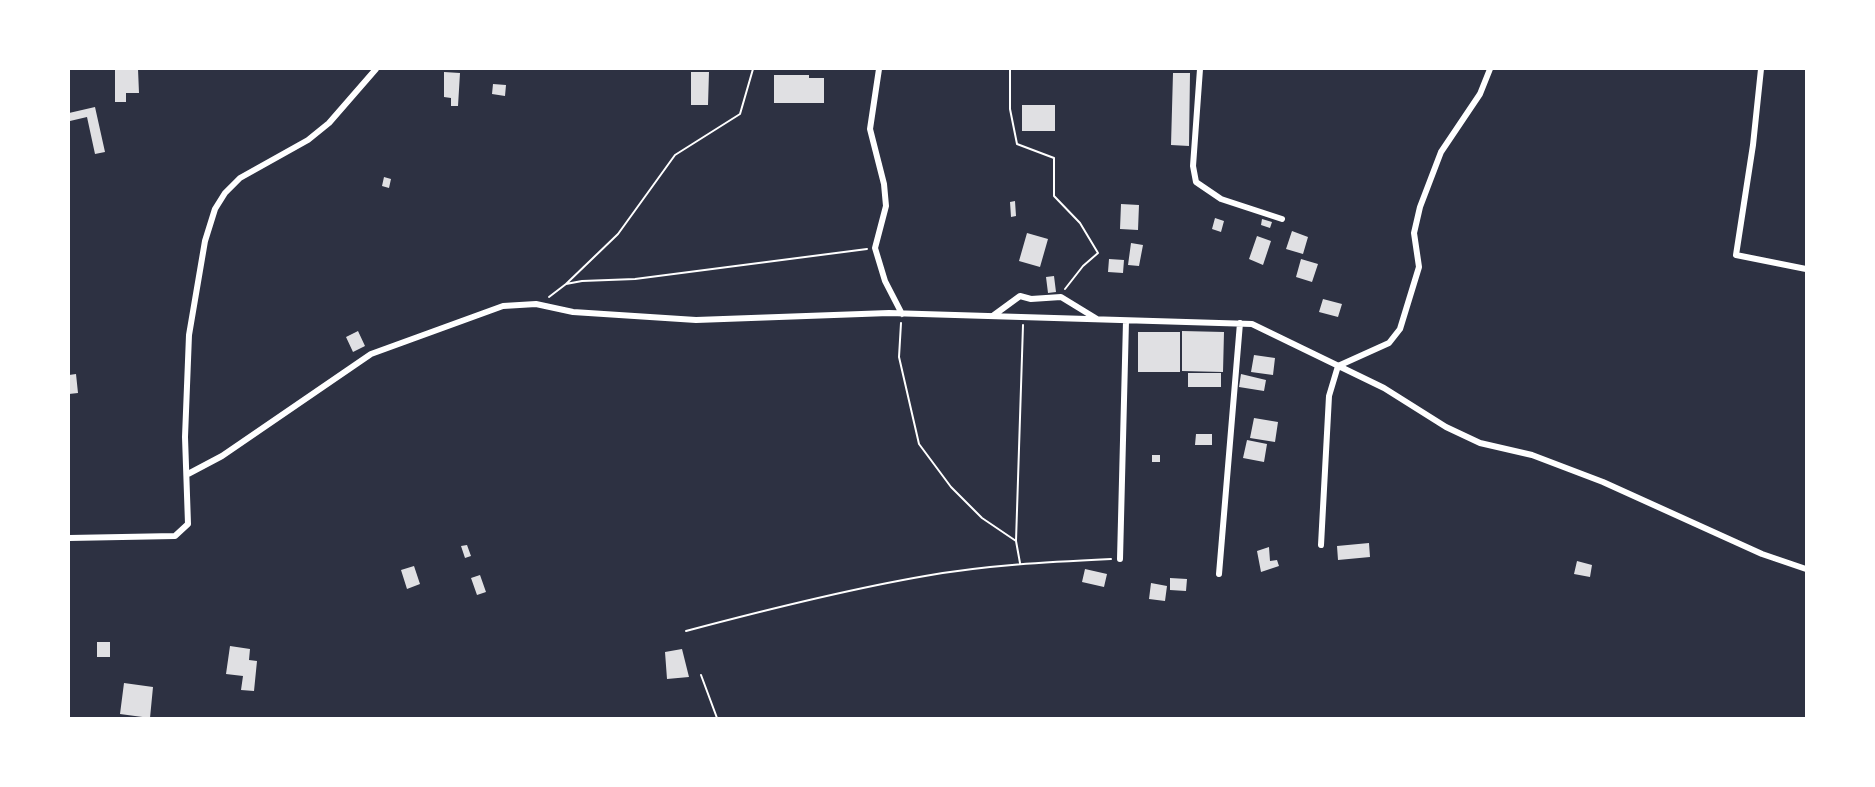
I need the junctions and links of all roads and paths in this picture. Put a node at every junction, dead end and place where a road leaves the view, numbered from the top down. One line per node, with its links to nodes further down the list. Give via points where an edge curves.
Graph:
1 (376, 69): 21 (street, via 329,123 308,140 240,178 215,209 201,260 189,335 185,438)
2 (753, 69): 11 (path, via 740,114 675,155 618,234)
3 (879, 69): 9 (street, via 870,129 886,206)
4 (1010, 69): 12 (path, via 1010,110 1017,144 1054,158 1054,196 1080,223 1098,253 1083,266)
5 (1200, 69): 8 (street, via 1193,166 1196,182 1221,199)
6 (1490, 69): 20 (street, via 1480,94 1441,152 1424,196 1414,233 1419,267 1400,329 1389,343)
7 (1761, 69): 10 (street, via 1736,255)
8 (1282, 219)
9 (875, 248): 11 (path, via 635,279); 14 (street, via 885,281)
10 (1806, 269)
11 (566, 284): 13 (path)
12 (1061, 297): 15 (street, via 1020,296); 17 (street)
13 (536, 304): 14 (street, via 573,312 696,320); 21 (street, via 503,306 371,354 222,456)
14 (902, 314): 15 (street); 23 (path, via 899,357 919,444 951,487 982,518)
15 (994, 315): 16 (street)
16 (1021, 317): 17 (street); 23 (path, via 1024,333)
17 (1098, 319): 18 (street)
18 (1126, 321): 19 (street); 25 (street)
19 (1240, 323): 20 (street, via 1252,324); 28 (street)
20 (1338, 366): 24 (street, via 1329,396); 27 (street, via 1480,443 1532,455 1603,482 1762,554)
21 (188, 474): 22 (street, via 188,524 175,536)
22 (69, 538)
23 (1016, 541): 26 (path)
24 (1322, 545)
25 (1120, 559): 26 (path)
26 (1020, 563): 29 (path, via 808,599)
27 (1806, 569)
28 (1219, 574)
29 (686, 631)
30 (701, 675): 31 (path)
31 (717, 718)

